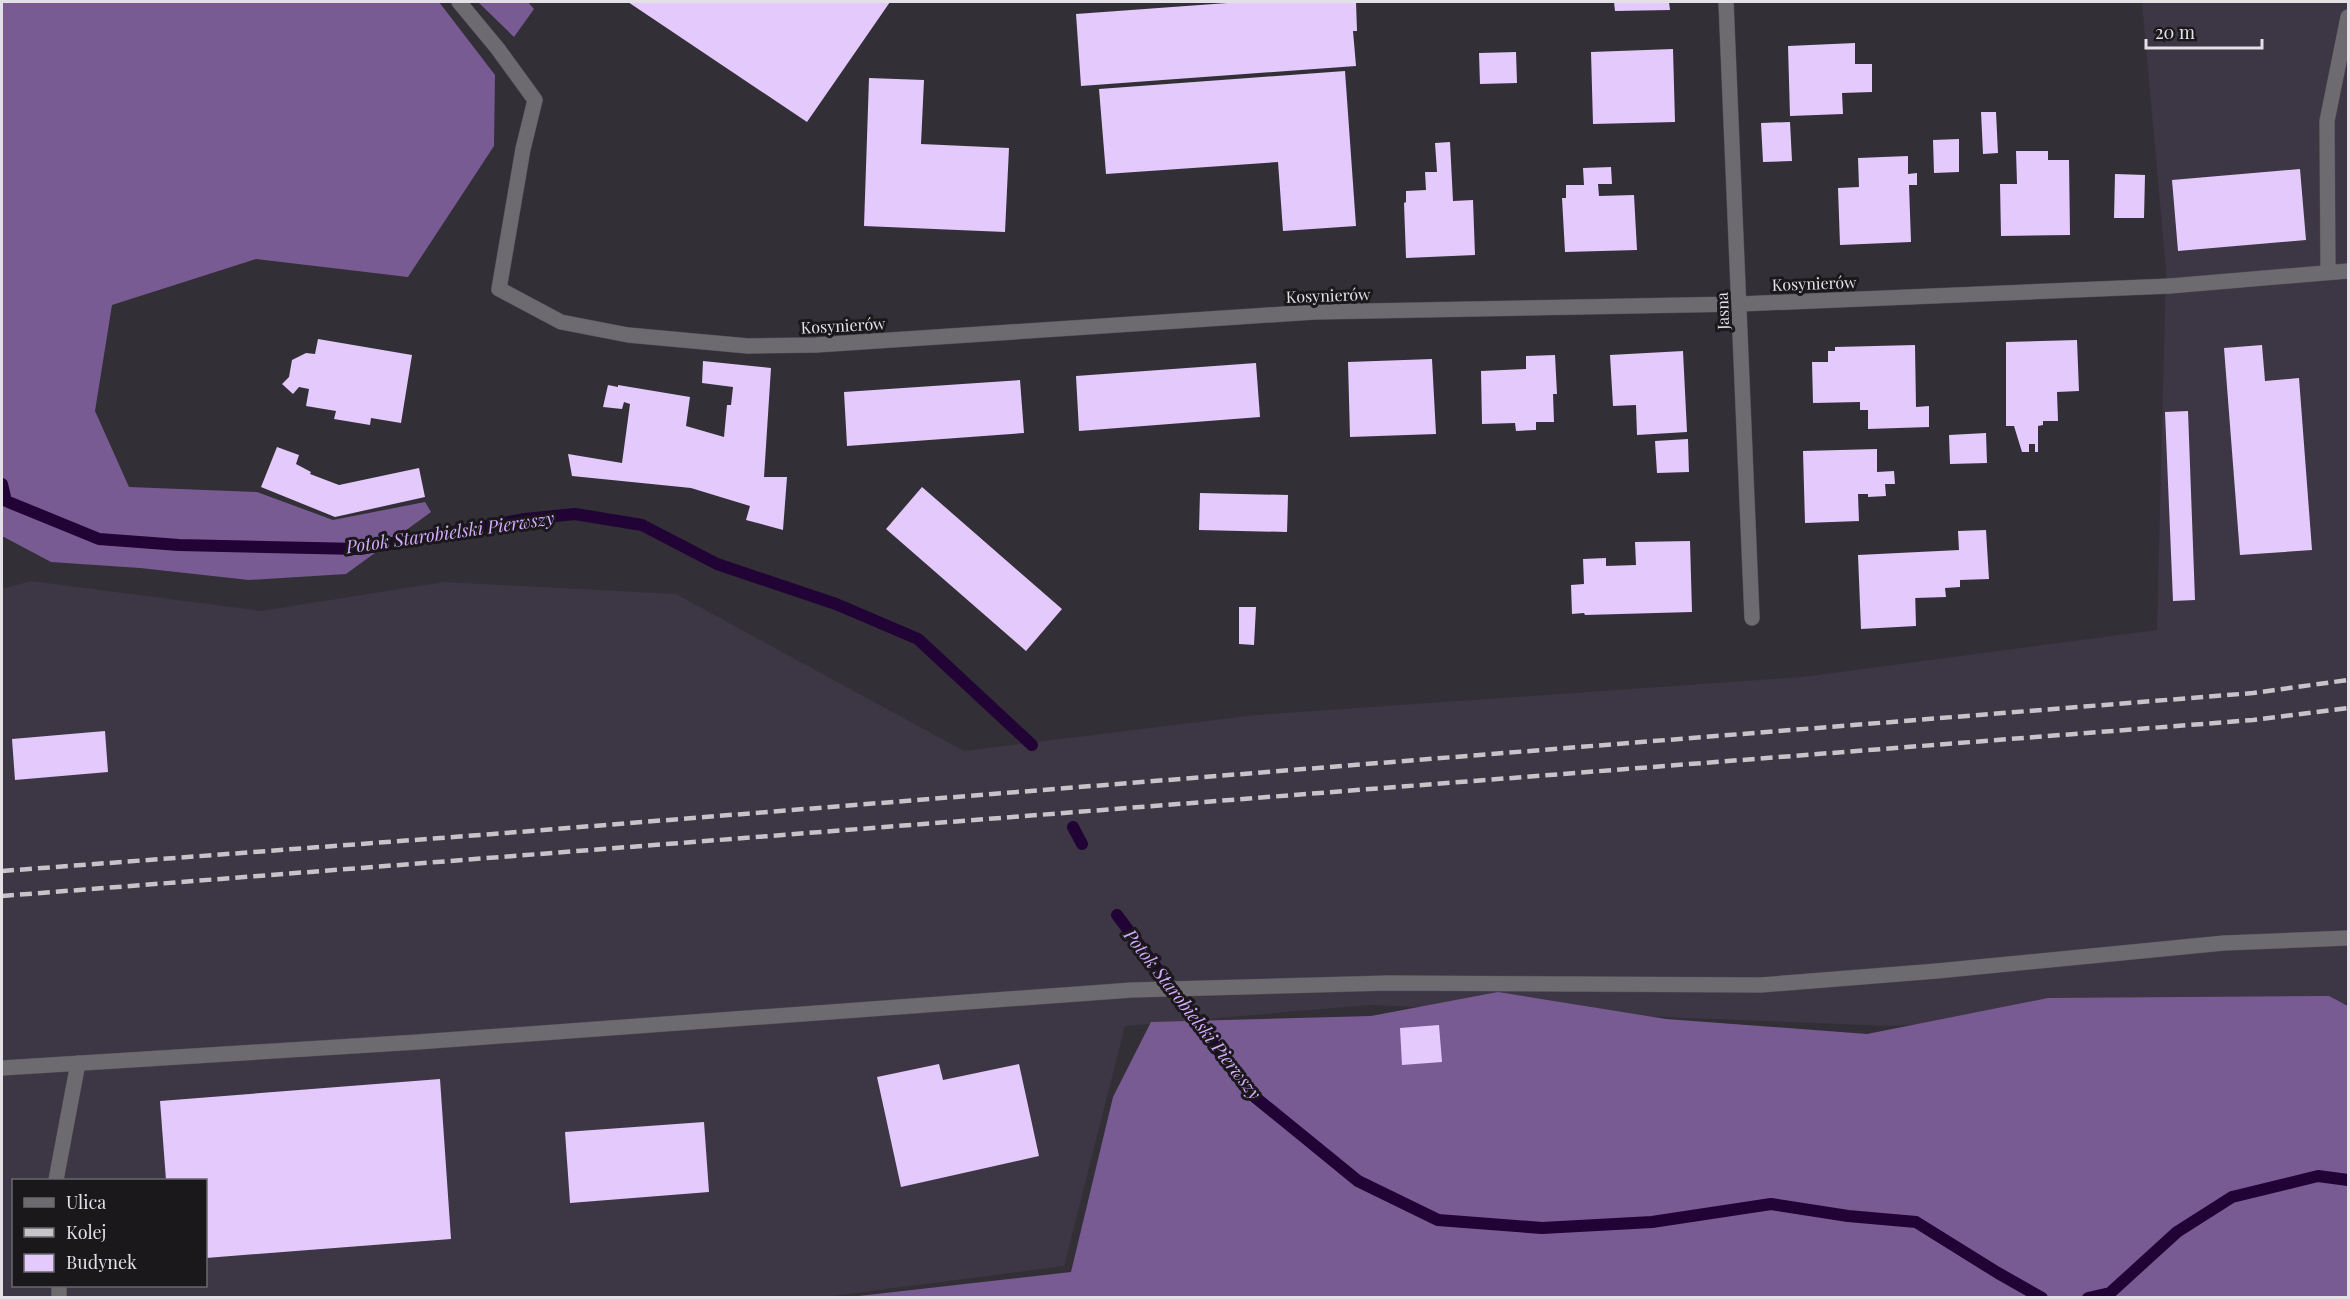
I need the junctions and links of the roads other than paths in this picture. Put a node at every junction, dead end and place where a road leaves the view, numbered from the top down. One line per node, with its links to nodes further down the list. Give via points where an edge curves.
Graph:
1 (459, 2): 6 (street, Kosynierów, via 535,100 499,289 561,322 628,335 748,346 816,345 1315,312)
2 (1726, 2): 6 (street, Jasna)
3 (2349, 17): 5 (street, via 2327,121)
4 (2349, 271): 5 (street, Kosynierów)
5 (2328, 272): 6 (street, Kosynierów, via 2170,286)
6 (1740, 304): 7 (street, Jasna)
7 (1752, 618)
8 (2349, 938): 9 (street, via 2224,943 1761,985 1388,982 1132,990)
9 (78, 1063): 10 (street); 11 (street)
10 (2, 1068)
11 (56, 1179)

